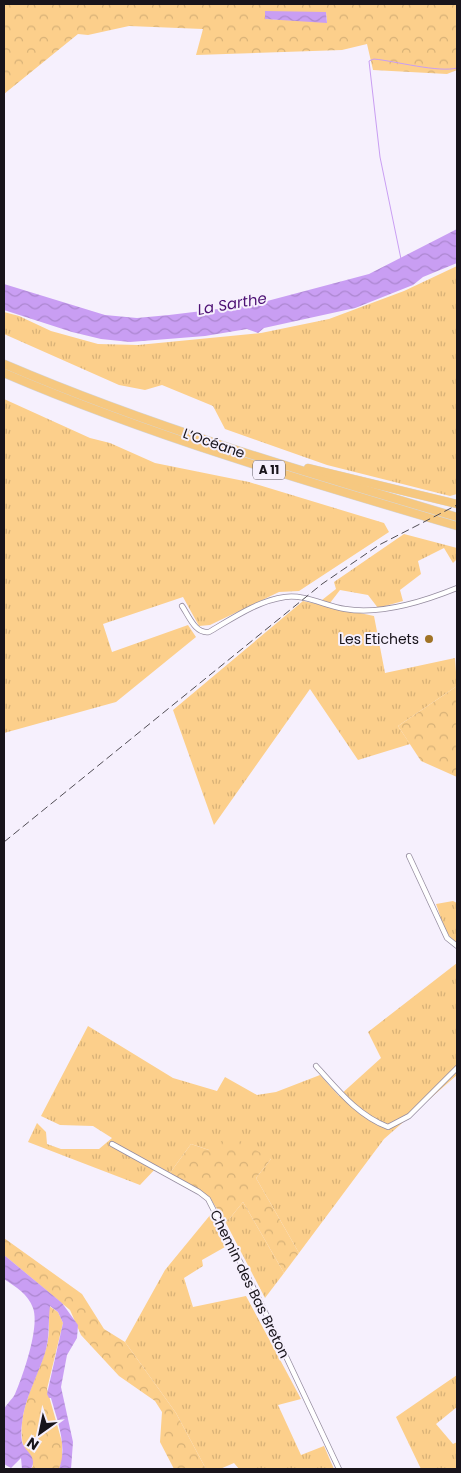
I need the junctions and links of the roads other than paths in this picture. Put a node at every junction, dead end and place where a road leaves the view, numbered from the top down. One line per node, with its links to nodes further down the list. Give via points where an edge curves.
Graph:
1 (4, 364): 3 (highway, L’Océane / A 11, via 93,400)
2 (4, 373): 6 (highway, L’Océane / A 11, via 92,409 259,467)
3 (293, 469): 4 (highway, via 304,467); 5 (highway, L’Océane / A 11)
4 (457, 504)
5 (457, 517)
6 (457, 526)
7 (457, 588): 8 (street, via 370,612 294,596 285,597 268,601 202,633)
8 (182, 606)
9 (409, 856): 10 (street, via 447,938)
10 (457, 946)
11 (316, 1066): 12 (street, via 350,1104 388,1127 409,1116)
12 (457, 1068)
13 (112, 1144): 14 (street, Chemin des Bas Breton, via 208,1200)
14 (339, 1469)

